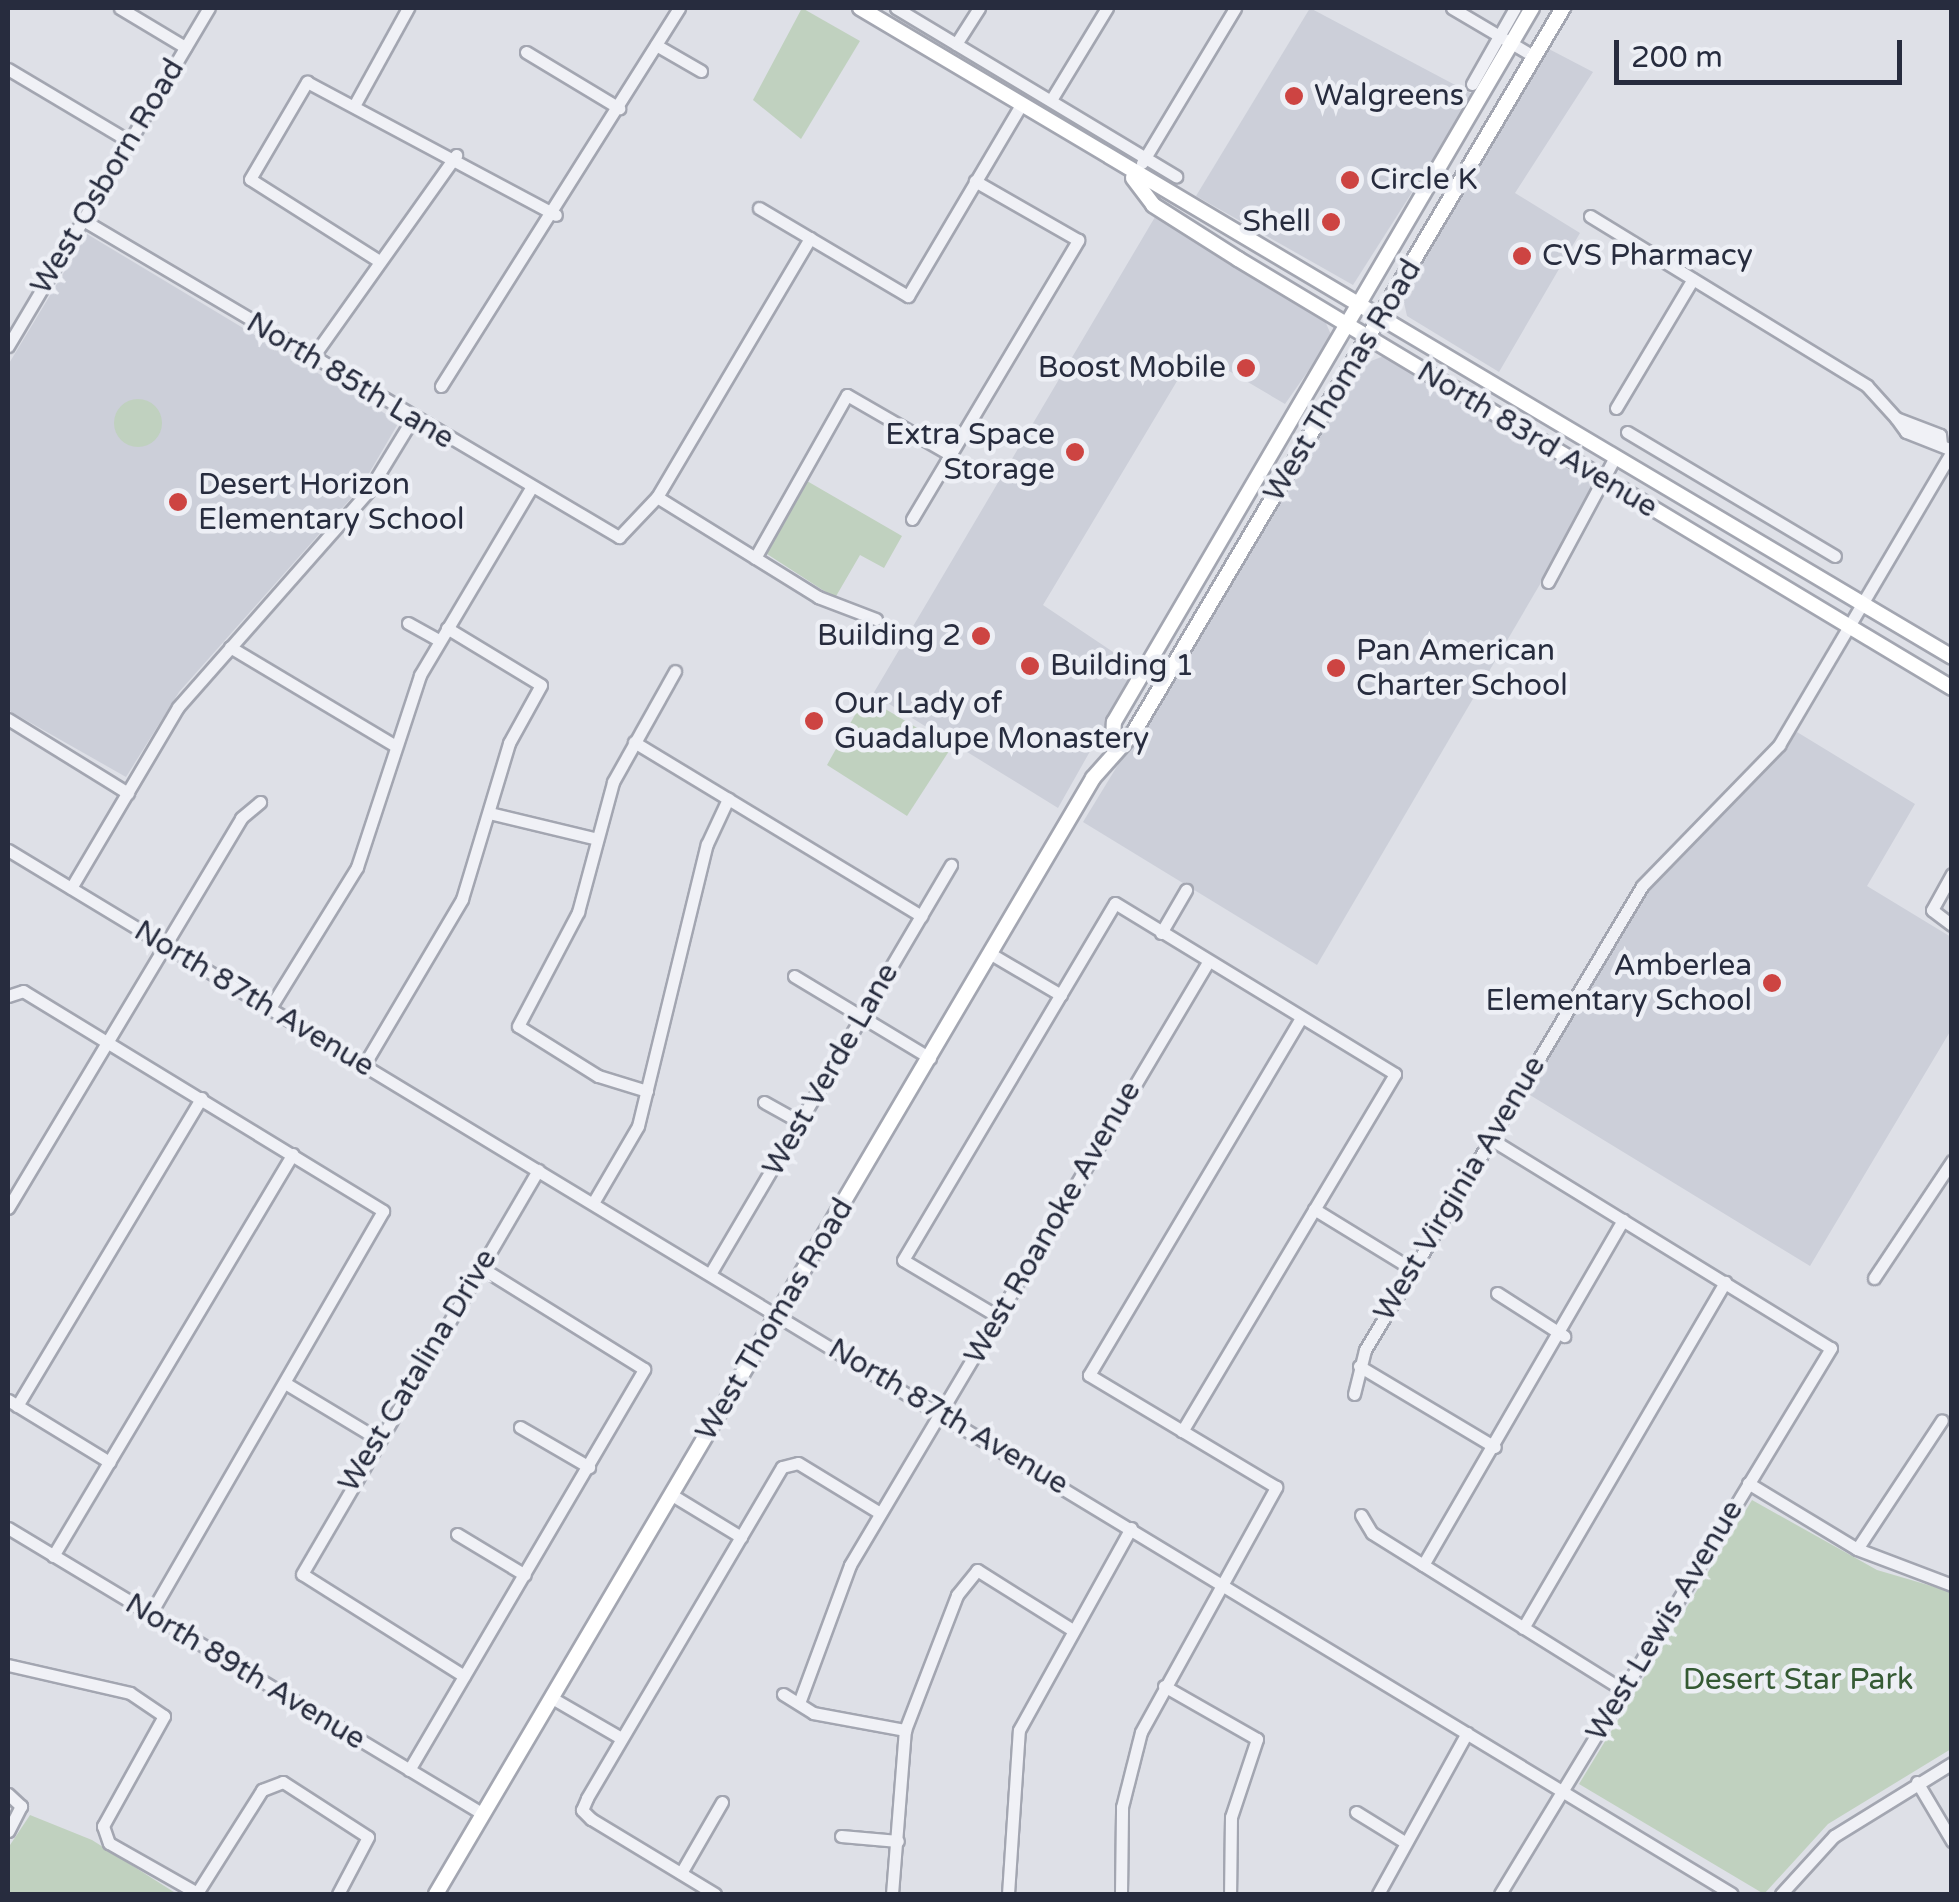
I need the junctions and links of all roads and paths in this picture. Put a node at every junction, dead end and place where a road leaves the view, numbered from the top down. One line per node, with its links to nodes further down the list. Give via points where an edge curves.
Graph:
1 (120, 8): 17 (street)
2 (208, 8): 17 (street, West Osborn Road)
3 (408, 8): 24 (street)
4 (678, 8): 16 (street)
5 (860, 8): 25 (main road, North 83rd Avenue)
6 (896, 8): 15 (street)
7 (980, 8): 15 (street)
8 (1107, 8): 23 (street)
9 (1234, 8): 29 (street)
10 (1452, 8): 14 (street)
11 (1515, 8): 14 (street, West Thomas Road)
12 (1532, 8): 14 (main road, West Thomas Road)
13 (1562, 8): 19 (main road, West Thomas Road)
14 (1505, 40): 19 (street); 22 (street, West Thomas Road); 40 (main road, West Thomas Road)
15 (956, 44): 23 (street)
16 (656, 45): 21 (street); 26 (street)
17 (185, 47): 27 (street, West Osborn Road)
18 (526, 52): 26 (street)
19 (1534, 57): 41 (main road, West Thomas Road)
20 (8, 69): 27 (street)
21 (701, 72)
22 (1472, 84)
23 (1051, 100): 29 (street)
24 (355, 104): 28 (street); 38 (street, via 307,82 250,178)
25 (1020, 105): 31 (main road, North 83rd Avenue); 32 (street)
26 (619, 108): 34 (street)
27 (129, 142): 36 (street, West Osborn Road)
28 (456, 155): 34 (street); 38 (street)
29 (1146, 157): 30 (street); 31 (street)
30 (1176, 176)
31 (1133, 178): 40 (main road, North 83rd Avenue, via 1164,187); 42 (main road, North 83rd Avenue, via 1153,205)
32 (975, 181): 37 (street, via 908,296); 51 (street, via 1078,240)
33 (759, 208): 37 (street)
34 (556, 214): 46 (street)
35 (1590, 216): 39 (street)
36 (83, 220): 44 (street, West Osborn Road); 45 (street, North 85th Lane)
37 (810, 238): 55 (street)
38 (376, 259): 45 (street)
39 (1693, 279): 47 (street); 50 (street, via 1867,386 1896,418 1940,435)
40 (1361, 302): 41 (main road, North 83rd Avenue); 42 (main road, West Thomas Road)
41 (1383, 316): 43 (main road, West Thomas Road); 52 (main road, North 83rd Avenue)
42 (1348, 326): 43 (main road, North 83rd Avenue); 57 (main road, West Thomas Road)
43 (1369, 338): 53 (main road, North 83rd Avenue); 58 (main road, West Thomas Road)
44 (8, 346)
45 (312, 358): 48 (street, North 85th Lane)
46 (441, 386)
47 (1616, 408)
48 (414, 418): 54 (street, North 85th Lane); 68 (street, via 369,490)
49 (1627, 432): 59 (street)
50 (1948, 448): 62 (street, West Virginia Avenue)
51 (948, 454): 56 (street); 60 (street, via 847,396)
52 (1615, 458): 53 (street); 62 (main road, North 83rd Avenue)
53 (1607, 483): 61 (street); 65 (main road, North 83rd Avenue)
54 (530, 490): 55 (street, North 85th Lane, via 619,537); 66 (street)
55 (657, 497): 60 (street)
56 (912, 519)
57 (1220, 541): 58 (main road); 75 (main road, West Thomas Road, via 1114,722)
58 (1240, 554): 75 (main road, West Thomas Road, via 1134,732)
59 (1835, 556)
60 (756, 558): 63 (street)
61 (1548, 582)
62 (1864, 604): 65 (street, West Virginia Avenue); 69 (main road, North 83rd Avenue)
63 (876, 620)
64 (408, 622): 67 (street)
65 (1851, 626): 71 (main road, North 83rd Avenue); 105 (street, West Virginia Avenue, via 1762,767 1642,886)
66 (447, 628): 67 (street); 79 (street, via 541,685 508,743)
67 (439, 640): 74 (street)
68 (230, 647): 74 (street); 76 (street, via 178,707)
69 (1952, 657)
70 (675, 672): 73 (street)
71 (1952, 688)
72 (8, 719): 76 (street)
73 (634, 742): 77 (street); 80 (street)
74 (394, 745): 95 (street, via 357,867)
75 (1113, 746): 90 (main road, West Thomas Road)
76 (128, 793): 84 (street)
77 (728, 799): 86 (street); 101 (street, via 706,844)
78 (260, 802): 89 (street)
79 (489, 813): 80 (street); 100 (street, via 462,899)
80 (597, 839): 101 (street, via 572,927 518,1026 598,1076)
81 (8, 850): 84 (street, North 87th Avenue)
82 (951, 866): 86 (street, West Verde Lane)
83 (1952, 874): 87 (street, via 1932,910)
84 (72, 888): 89 (street, North 87th Avenue)
85 (1186, 890): 88 (street)
86 (921, 916): 96 (street, West Verde Lane)
87 (1952, 925)
88 (1161, 933): 91 (street); 94 (street, via 1115,904)
89 (163, 945): 95 (street, North 87th Avenue); 98 (street)
90 (991, 954): 94 (street); 99 (main road, West Thomas Road)
91 (1208, 962): 97 (street); 120 (street, West Roanoke Avenue)
92 (794, 976): 96 (street)
93 (10, 993): 98 (street)
94 (1061, 995): 120 (street, via 903,1260)
95 (270, 1008): 100 (street, North 87th Avenue)
96 (862, 1017): 99 (street); 104 (street, West Verde Lane)
97 (1301, 1018): 111 (street, via 1395,1074); 129 (street, via 1088,1375)
98 (106, 1041): 102 (street); 110 (street)
99 (930, 1058): 119 (main road, West Thomas Road)
100 (364, 1065): 108 (street, North 87th Avenue)
101 (648, 1091): 109 (street)
102 (201, 1098): 106 (street); 125 (street)
103 (764, 1102): 104 (street)
104 (800, 1122): 115 (street, West Verde Lane)
105 (1489, 1138): 112 (street); 114 (street, West Virginia Avenue)
106 (293, 1154): 123 (street, via 383,1211); 132 (street)
107 (1952, 1161): 116 (street)
108 (538, 1170): 109 (street, North 87th Avenue); 113 (street, West Catalina Drive)
109 (593, 1203): 115 (street, North 87th Avenue)
110 (8, 1208)
111 (1314, 1209): 114 (street); 129 (street)
112 (1624, 1220): 117 (street); 121 (street)
113 (480, 1267): 130 (street, West Catalina Drive); 133 (street, via 644,1369)
114 (1412, 1269): 122 (street, West Virginia Avenue)
115 (710, 1274): 119 (street, North 87th Avenue)
116 (1874, 1278)
117 (1725, 1282): 134 (street, West Lewis Avenue, via 1831,1348); 149 (street)
118 (1497, 1293): 121 (street)
119 (779, 1315): 126 (street, North 87th Avenue); 135 (main road, West Thomas Road)
120 (998, 1316): 126 (street, West Roanoke Avenue)
121 (1564, 1336): 131 (street)
122 (1359, 1366): 124 (street, West Virginia Avenue); 131 (street)
123 (285, 1383): 130 (street); 148 (street)
124 (1354, 1394)
125 (12, 1403): 132 (street)
126 (942, 1413): 136 (street, West Roanoke Avenue); 139 (street, North 87th Avenue)
127 (1942, 1420): 142 (street)
128 (520, 1427): 133 (street)
129 (1182, 1431): 147 (street, via 1276,1488)
130 (378, 1439): 152 (street, West Catalina Drive, via 302,1574)
131 (1494, 1446): 144 (street)
132 (109, 1462): 143 (street)
133 (588, 1468): 145 (street)
134 (1748, 1483): 142 (street); 154 (street, West Lewis Avenue)
135 (672, 1496): 141 (street); 156 (main road, West Thomas Road)
136 (880, 1513): 141 (street, via 788,1462); 157 (street, West Roanoke Avenue, via 827,1614)
137 (1361, 1515): 144 (street)
138 (8, 1528): 143 (street, North 89th Avenue)
139 (1131, 1528): 147 (street, North 87th Avenue); 150 (street)
140 (457, 1534): 145 (street)
141 (741, 1536): 160 (street)
142 (1857, 1549): 146 (street)
143 (53, 1556): 148 (street, North 89th Avenue)
144 (1424, 1565): 149 (street)
145 (525, 1575): 152 (street)
146 (1952, 1585)
147 (1226, 1586): 153 (street); 159 (street, North 87th Avenue)
148 (150, 1614): 162 (street, North 89th Avenue)
149 (1523, 1628): 154 (street)
150 (1071, 1629): 158 (street, via 977,1570 934,1643); 180 (street, via 1019,1730)
151 (8, 1665): 175 (street, via 130,1693 164,1716 101,1836)
152 (464, 1676): 162 (street)
153 (1164, 1686): 181 (street, via 1125,1786); 182 (street, via 1257,1739 1231,1817)
154 (1622, 1689): 164 (street, West Lewis Avenue)
155 (782, 1694): 157 (street)
156 (552, 1698): 160 (street); 168 (main road, West Thomas Road)
157 (799, 1703): 158 (street)
158 (905, 1730): 171 (street)
159 (1468, 1734): 164 (street, North 87th Avenue); 172 (street)
160 (622, 1738): 174 (street, via 582,1810)
161 (1952, 1763): 163 (street)
162 (409, 1770): 168 (street, North 89th Avenue)
163 (1918, 1782): 173 (street); 186 (street, via 1834,1836)
164 (1562, 1791): 184 (street, West Lewis Avenue); 185 (street, North 87th Avenue)
165 (8, 1794): 169 (street, via 21,1806)
166 (722, 1802): 174 (street)
167 (1356, 1812): 172 (street)
168 (484, 1814): 177 (main road, West Thomas Road)
169 (8, 1831)
170 (841, 1836): 171 (street)
171 (898, 1841): 179 (street)
172 (1404, 1841): 183 (street)
173 (1952, 1841)
174 (681, 1873): 178 (street)
175 (197, 1893): 176 (street, via 270,1780 368,1837)
176 (338, 1894)
177 (436, 1894)
178 (715, 1894)
179 (892, 1894)
180 (1008, 1894)
181 (1121, 1894)
182 (1230, 1894)
183 (1378, 1894)
184 (1500, 1894)
185 (1732, 1894)
186 (1782, 1894)

